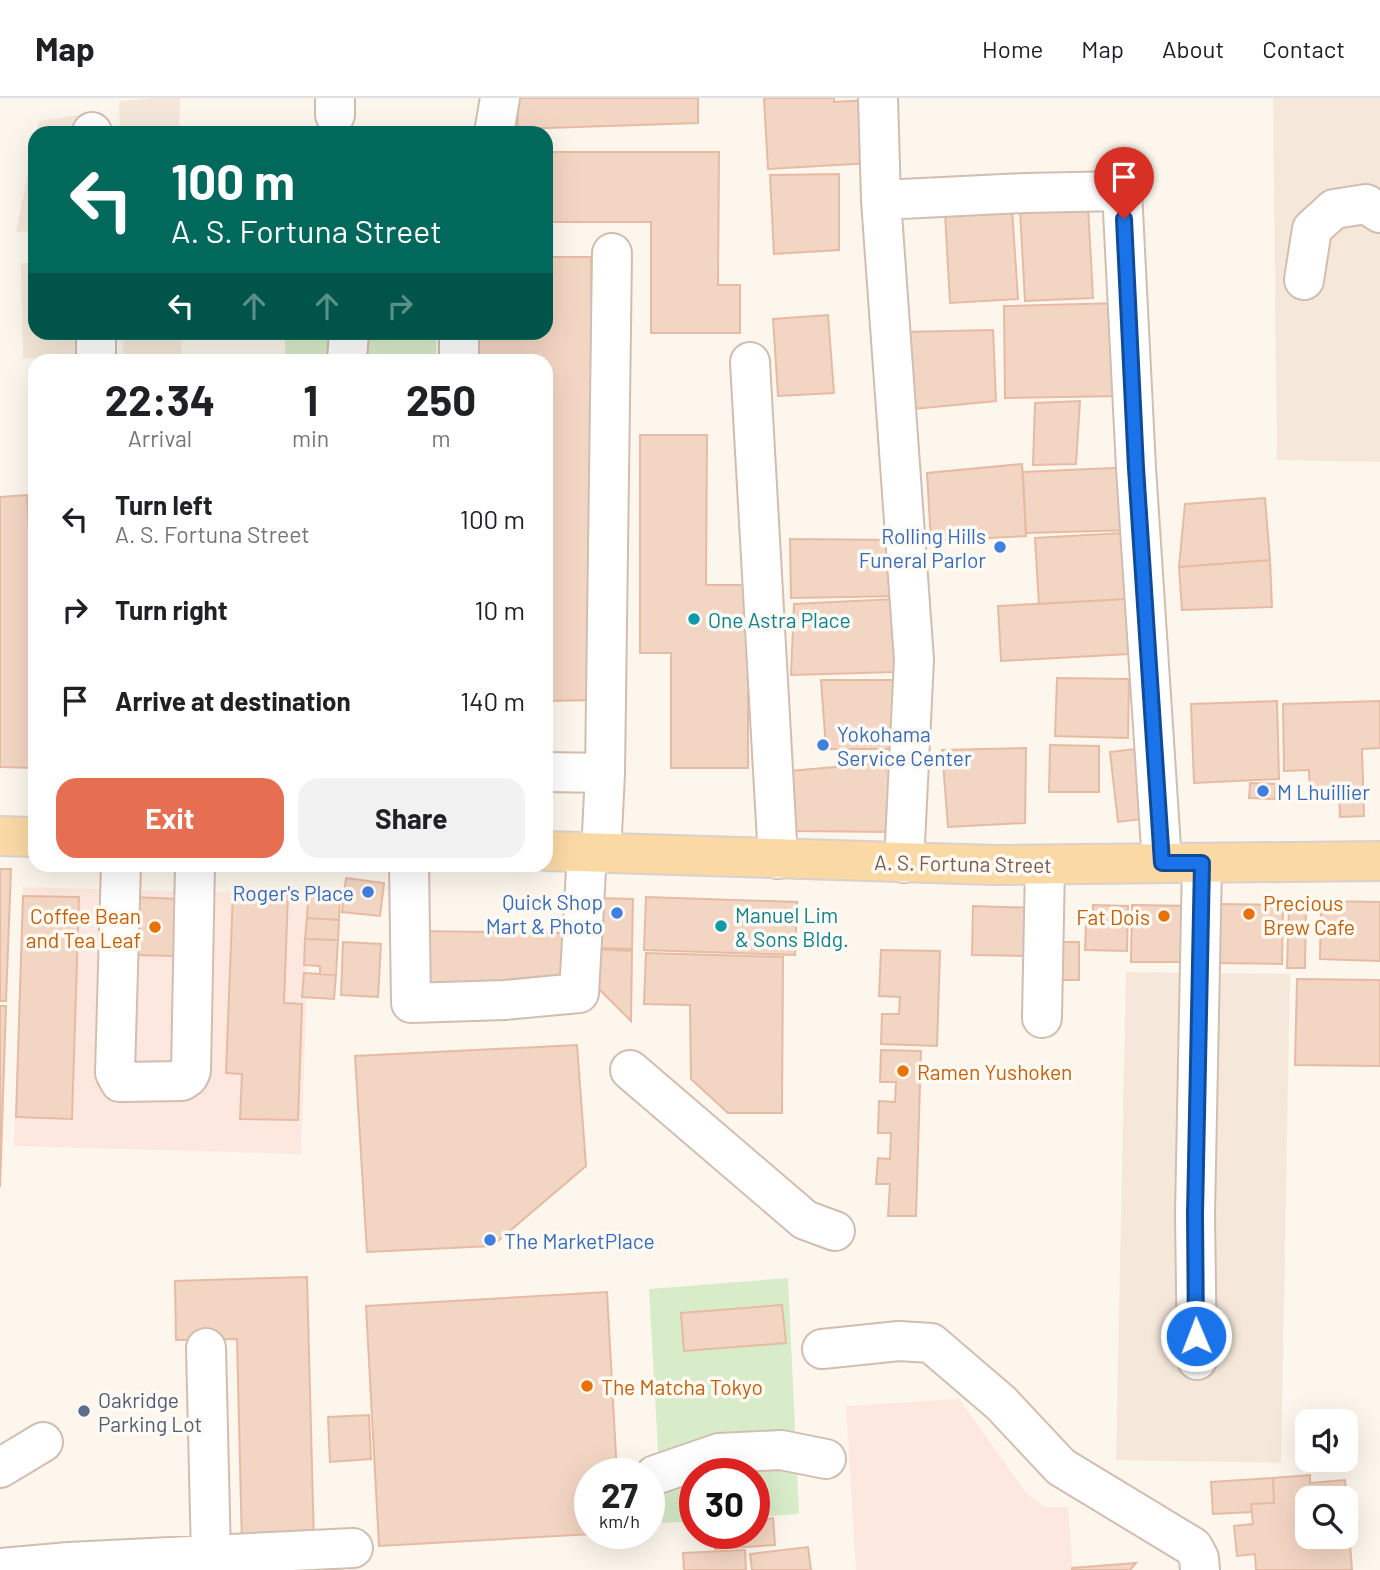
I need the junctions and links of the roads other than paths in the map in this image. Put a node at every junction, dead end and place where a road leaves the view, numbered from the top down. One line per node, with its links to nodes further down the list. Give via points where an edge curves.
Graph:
1 (500, 98): 3 (street)
2 (878, 98): 4 (street)
3 (496, 126)
4 (881, 200): 17 (street, via 914,660); 18 (street, via 1122,191)
5 (1380, 213): 7 (street, via 1366,204 1334,209 1312,229)
6 (612, 253): 10 (street)
7 (1304, 280)
8 (750, 362): 15 (street)
9 (553, 772): 10 (street)
10 (605, 773): 14 (street)
11 (0, 836): 12 (main road)
12 (28, 837)
13 (553, 851): 14 (main road, A. S. Fortuna Street)
14 (594, 853): 15 (main road, A. S. Fortuna Street); 23 (street, via 579,993 411,1003)
15 (778, 859): 17 (main road, A. S. Fortuna Street)
16 (1380, 861): 19 (main road, A. S. Fortuna Street)
17 (904, 863): 20 (main road, A. S. Fortuna Street)
18 (1162, 863): 19 (main road, A. S. Fortuna Street); 20 (main road, A. S. Fortuna Street)
19 (1202, 863): 29 (street)
20 (1045, 865): 24 (street)
21 (121, 872): 22 (street, via 115,1073 120,1082 182,1081 191,1071)
22 (195, 872)
23 (409, 872)
24 (1042, 1017)
25 (630, 1070): 26 (street, via 805,1220)
26 (835, 1231)
27 (206, 1348): 35 (street)
28 (822, 1349): 39 (street, via 899,1341 931,1343 1001,1403 1061,1467 1193,1547)
29 (1197, 1360)
30 (43, 1442): 32 (street)
31 (826, 1459): 33 (street, via 781,1450 719,1453)
32 (0, 1468)
33 (665, 1472)
34 (352, 1548): 35 (street)
35 (236, 1560): 36 (street)
36 (148, 1564): 37 (street)
37 (56, 1566): 38 (street)
38 (0, 1568)
39 (1200, 1570)

